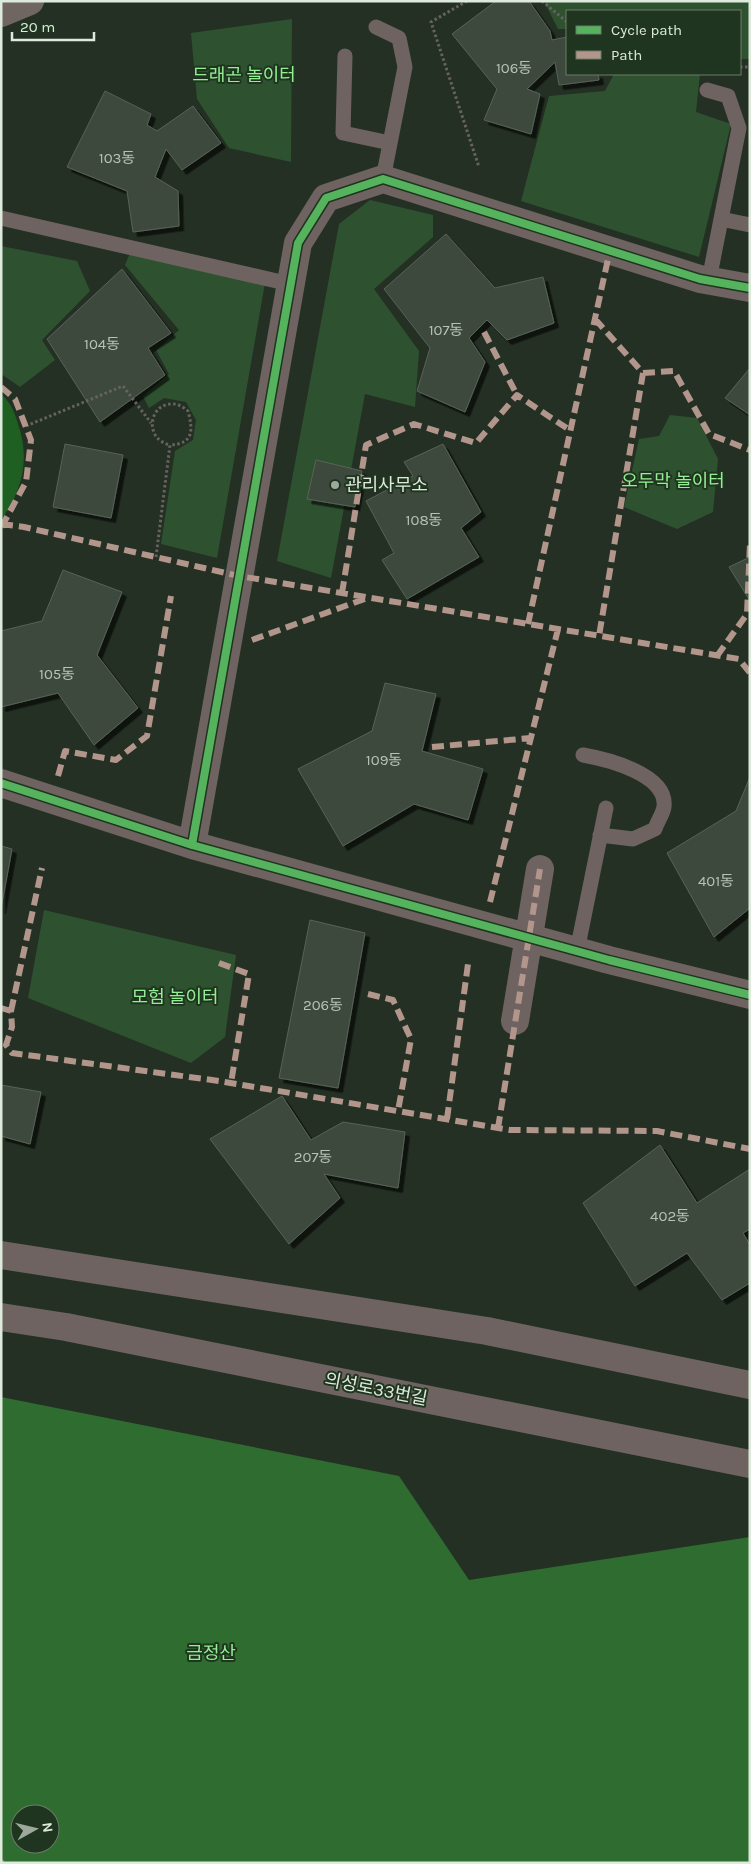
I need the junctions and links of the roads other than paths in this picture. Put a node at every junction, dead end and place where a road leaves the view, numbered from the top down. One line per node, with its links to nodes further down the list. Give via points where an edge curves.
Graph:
1 (30, 1): 2 (main road)
2 (1, 13)
3 (376, 27): 6 (lane, via 399,38 405,67)
4 (345, 56): 6 (lane, via 343,133)
5 (707, 90): 9 (lane, via 728,96 739,128)
6 (390, 143): 7 (lane)
7 (383, 179): 11 (street); 12 (street, via 326,198 298,243)
8 (1, 218): 12 (lane)
9 (721, 219): 10 (lane); 11 (lane)
10 (750, 226)
11 (708, 280): 13 (street)
12 (290, 284): 18 (street)
13 (750, 288)
14 (583, 755): 17 (lane, via 608,760 642,773 660,790 664,806 655,828 633,839)
15 (1, 783): 18 (street)
16 (606, 808): 17 (lane)
17 (600, 835): 20 (lane)
18 (192, 845): 20 (street)
19 (540, 870): 22 (street)
20 (577, 951): 21 (street)
21 (750, 995)
22 (515, 1021)
23 (1, 1255): 25 (street, via 487,1330)
24 (1, 1317): 26 (street, 의성로33번길, via 76,1329)
25 (750, 1385)
26 (750, 1464)

